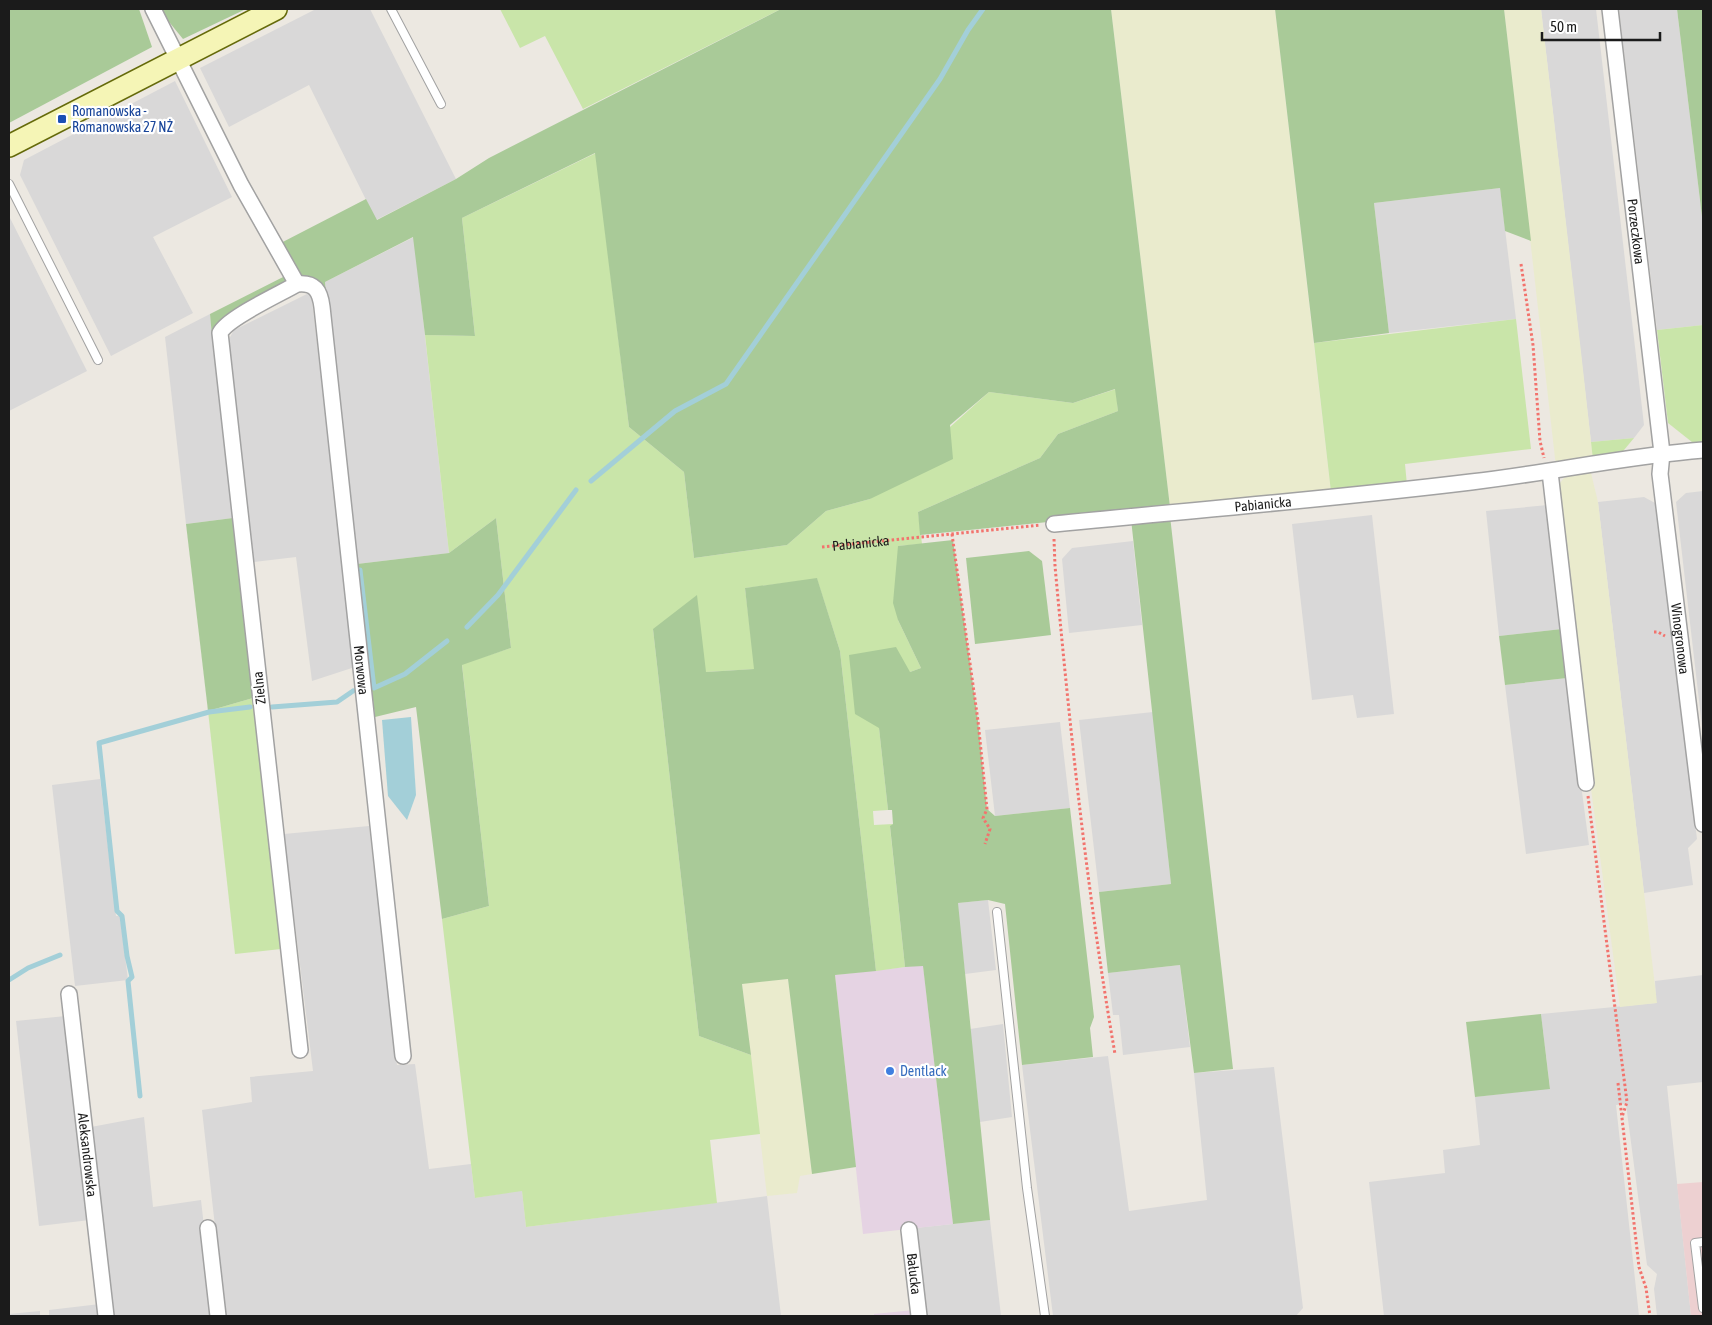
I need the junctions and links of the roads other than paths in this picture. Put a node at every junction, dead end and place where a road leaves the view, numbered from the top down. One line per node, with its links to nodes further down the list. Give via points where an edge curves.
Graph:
1 (153, 9): 5 (street)
2 (276, 9): 5 (street)
3 (391, 9): 6 (lane)
4 (1610, 9): 12 (street, Porzeczkowa)
5 (178, 59): 7 (street); 9 (street, via 241,184)
6 (441, 104)
7 (9, 146)
8 (9, 184): 10 (lane)
9 (297, 284): 19 (street, Zielna, via 223,326 220,333); 20 (street, Morwowa, via 313,285 320,292)
10 (98, 360)
11 (1703, 450): 12 (street, Pabianicka)
12 (1662, 453): 13 (street, Pabianicka); 16 (street, Winogronowa, via 1660,474)
13 (1550, 472): 14 (street, Pabianicka, via 1396,491); 15 (street)
14 (1054, 524)
15 (1586, 782)
16 (1703, 824)
17 (997, 912): 28 (lane, via 1027,1188)
18 (69, 994): 25 (street, Aleksandrowska)
19 (300, 1050)
20 (403, 1056)
21 (208, 1228): 26 (street)
22 (909, 1230): 27 (street, Bałucka)
23 (1703, 1242): 24 (lane, via 1696,1243)
24 (1703, 1308)
25 (106, 1316)
26 (218, 1316)
27 (919, 1316)
28 (1045, 1316)

